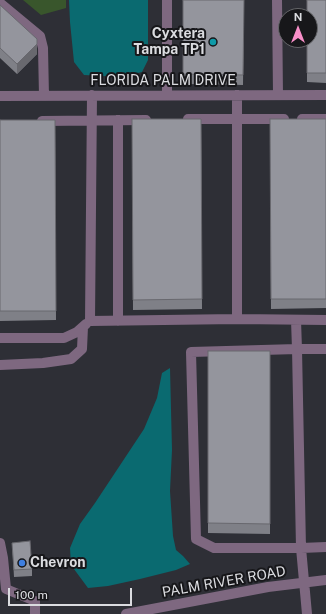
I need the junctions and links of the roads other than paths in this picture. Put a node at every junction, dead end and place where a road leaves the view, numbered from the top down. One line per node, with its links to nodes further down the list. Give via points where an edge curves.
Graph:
1 (167, 0): 5 (street)
2 (277, 0): 7 (street)
3 (0, 3): 10 (street, via 40,36 43,48)
4 (92, 95): 5 (street, FLORIDA PALM DRIVE); 10 (street, FLORIDA PALM DRIVE); 13 (street)
5 (167, 95): 6 (street, FLORIDA PALM DRIVE)
6 (237, 95): 7 (street, FLORIDA PALM DRIVE); 11 (street)
7 (278, 95): 8 (street, FLORIDA PALM DRIVE)
8 (326, 95)
9 (0, 96): 10 (street, FLORIDA PALM DRIVE)
10 (44, 96)
11 (237, 119): 12 (street); 16 (street); 18 (street)
12 (326, 119)
13 (92, 120): 14 (street); 17 (street); 22 (street)
14 (118, 120): 15 (street); 21 (street)
15 (158, 120)
16 (182, 120)
17 (31, 121)
18 (237, 319): 19 (street); 21 (street)
19 (296, 320): 20 (street); 24 (street)
20 (326, 320)
21 (118, 321): 22 (street)
22 (87, 324): 23 (street, via 64,338); 26 (street, via 82,349 71,359)
23 (0, 338)
24 (297, 349): 25 (street); 29 (street); 29 (street, via 191,352 196,539 214,548)
25 (326, 349)
26 (0, 365)
27 (0, 543): 32 (street, via 3,558)
28 (326, 547): 29 (street)
29 (301, 548): 31 (street)
30 (326, 580): 31 (street, PALM RIVER ROAD)
31 (304, 582): 34 (street, PALM RIVER ROAD); 35 (street)
32 (3, 590): 33 (street, via 35,601)
33 (35, 614)
34 (126, 614)
35 (306, 614)

